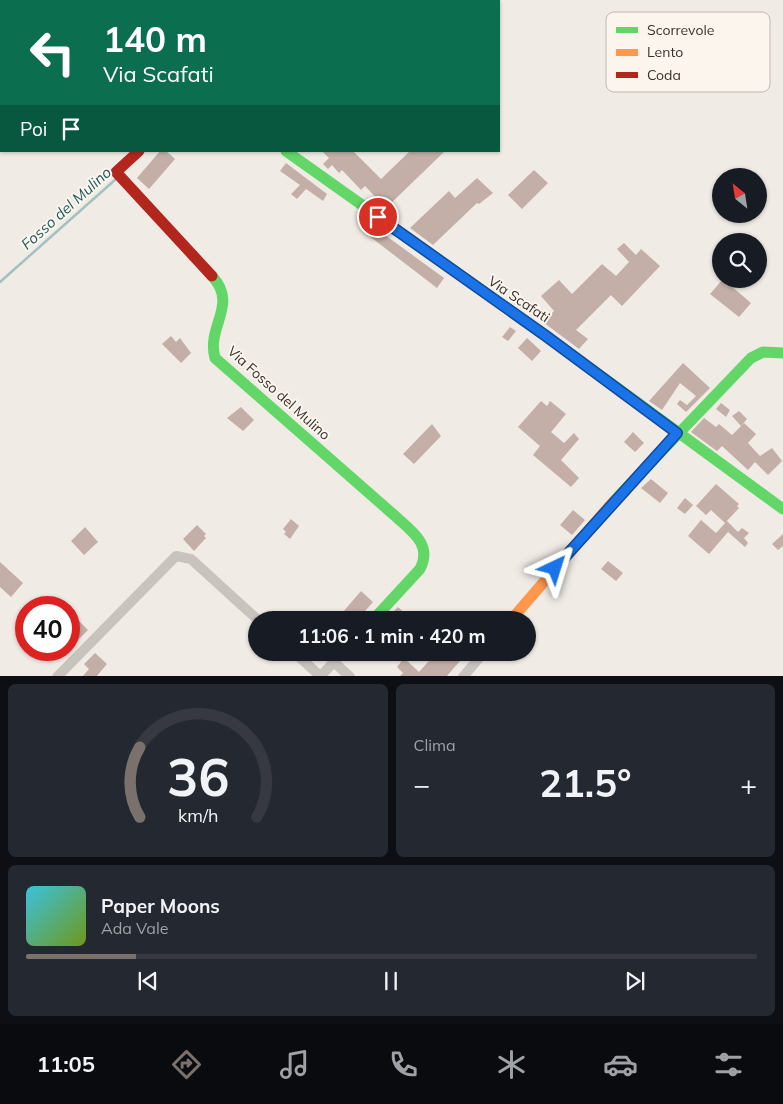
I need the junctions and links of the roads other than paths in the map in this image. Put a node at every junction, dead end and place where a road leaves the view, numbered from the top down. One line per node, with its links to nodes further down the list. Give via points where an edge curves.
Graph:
1 (138, 152): 7 (street, Via Fosso del Mulino, via 119,177 220,284 226,301 212,340 215,358 394,515 419,541 425,553 420,571)
2 (287, 152): 4 (street, Via Scafati)
3 (783, 353): 4 (street, via 756,354)
4 (677, 433): 5 (street, Via Scafati); 8 (street)
5 (783, 509)
6 (248, 611): 12 (street, via 191,559 176,556)
7 (382, 611)
8 (519, 611)
9 (304, 661): 13 (street)
10 (476, 661): 15 (street)
11 (334, 662): 13 (street); 14 (street)
12 (57, 676)
13 (320, 676)
14 (350, 676)
15 (463, 676)

